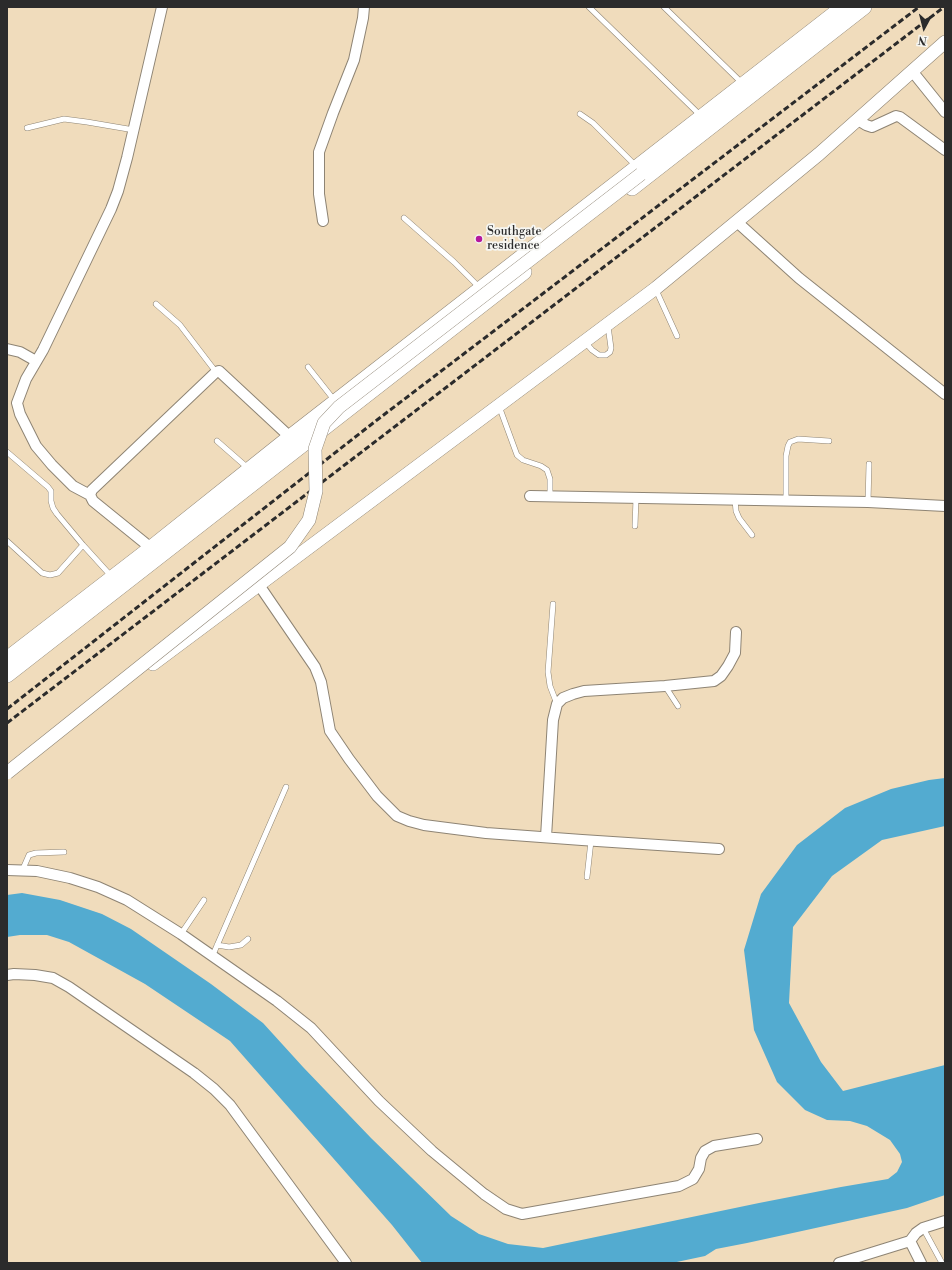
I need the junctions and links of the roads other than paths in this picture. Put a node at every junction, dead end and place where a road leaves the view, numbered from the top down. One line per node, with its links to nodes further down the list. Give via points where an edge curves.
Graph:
1 (162, 7): 15 (street)
2 (364, 7): 19 (street, via 354,60 319,152 319,194)
3 (589, 7): 12 (lane)
4 (664, 7): 9 (lane)
5 (843, 7): 9 (main road)
6 (864, 7): 17 (main road)
7 (944, 46): 8 (street)
8 (912, 71): 10 (street); 13 (street)
9 (743, 84): 12 (main road)
10 (945, 112)
11 (580, 114): 17 (lane)
12 (701, 117): 17 (main road)
13 (858, 120): 16 (street, via 872,127 896,116 900,117); 20 (street)
14 (27, 128): 15 (lane, via 64,119)
15 (134, 130): 28 (street, via 111,209)
16 (945, 150)
17 (646, 167): 22 (main road); 53 (main road); 62 (street, bridge, via 339,407 324,423 314,450 316,492 309,520 290,547)
18 (404, 218): 22 (lane)
19 (323, 221)
20 (737, 222): 21 (street); 31 (street, via 799,278)
21 (656, 288): 24 (street); 25 (lane)
22 (480, 289): 32 (main road)
23 (156, 304): 30 (lane, via 180,325)
24 (608, 325): 26 (street); 26 (lane, via 612,348 606,355 599,355)
25 (677, 336)
26 (585, 342): 33 (street)
27 (7, 349): 28 (street, via 20,352)
28 (36, 361): 40 (street, via 17,403 20,414 36,446 73,486)
29 (308, 367): 32 (lane)
30 (216, 372): 34 (street, via 219,371); 40 (street, via 92,490)
31 (943, 389)
32 (336, 402): 34 (main road)
33 (499, 406): 42 (lane, via 517,455 547,470); 54 (street)
34 (290, 437): 39 (main road)
35 (217, 441): 39 (lane)
36 (829, 441): 45 (lane, via 798,439 790,442 786,456)
37 (7, 452): 51 (lane, via 48,487 53,508)
38 (869, 464): 46 (lane)
39 (250, 470): 52 (main road)
40 (90, 495): 52 (street)
41 (530, 496): 42 (street)
42 (550, 496): 43 (street)
43 (636, 498): 44 (street); 48 (lane)
44 (734, 500): 45 (street); 49 (lane, via 739,518)
45 (786, 501): 46 (street)
46 (868, 502): 47 (street)
47 (945, 506)
48 (635, 526)
49 (752, 535)
50 (7, 541): 51 (lane, via 42,573 50,575 58,573)
51 (83, 546): 53 (lane)
52 (151, 548): 53 (main road)
53 (116, 582): 57 (main road); 58 (main road)
54 (259, 585): 62 (street); 64 (street, via 315,667 321,682 330,731 377,796 397,816 424,825)
55 (553, 604): 60 (lane, via 548,672)
56 (736, 632): 59 (street, via 735,653 721,676 714,681)
57 (7, 659)
58 (7, 675)
59 (665, 686): 60 (street, via 584,691 563,698); 61 (lane)
60 (557, 704): 64 (street, via 553,720)
61 (678, 706)
62 (7, 773)
63 (286, 787): 74 (lane)
64 (546, 837): 65 (street)
65 (591, 841): 66 (street); 70 (lane)
66 (719, 849)
67 (64, 852): 69 (lane, via 29,855)
68 (7, 870): 69 (street)
69 (22, 871): 72 (street, via 37,871 98,887 127,900)
70 (587, 877)
71 (204, 900): 72 (lane)
72 (181, 934): 75 (street)
73 (248, 939): 74 (lane, via 241,945)
74 (217, 945): 75 (lane)
75 (212, 956): 77 (street, via 311,1028 379,1102 432,1151 506,1209 522,1214 679,1186 693,1179 705,1151 714,1146)
76 (7, 974): 82 (street, via 35,974 53,978 64,984 214,1089 230,1105)
77 (757, 1138)
78 (945, 1221): 79 (street)
79 (923, 1228): 80 (street); 84 (lane)
80 (910, 1240): 81 (street); 83 (street)
81 (918, 1262)
82 (346, 1263)
83 (839, 1263)
84 (942, 1263)

